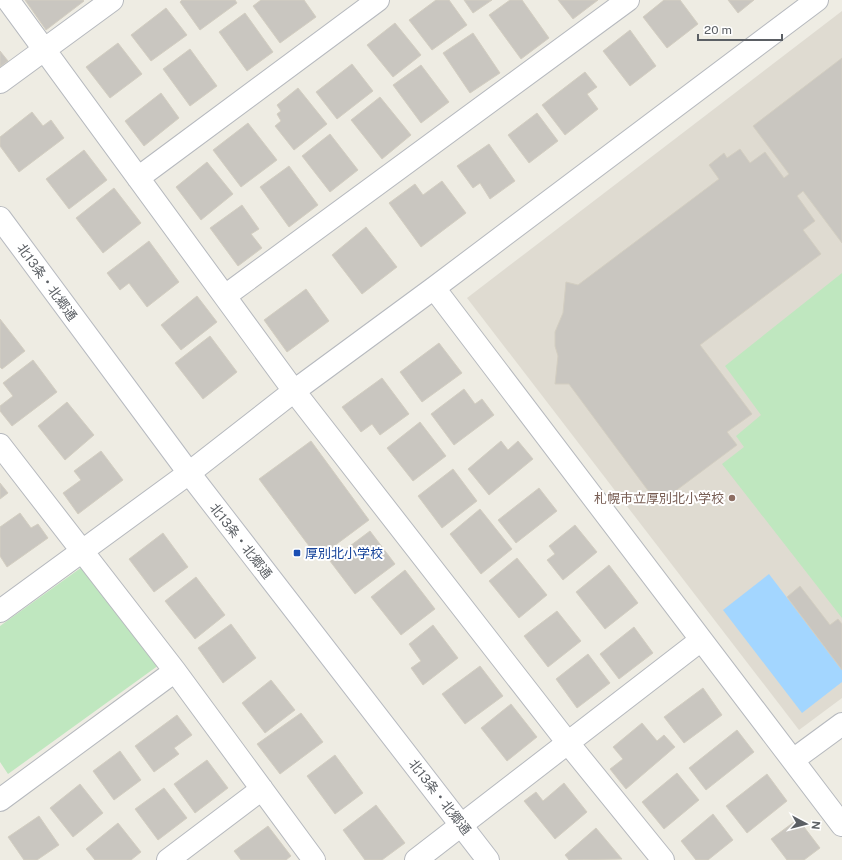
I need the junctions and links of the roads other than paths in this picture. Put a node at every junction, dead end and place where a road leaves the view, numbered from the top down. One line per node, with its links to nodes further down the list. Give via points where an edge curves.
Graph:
1 (8, 0): 6 (street)
2 (112, 0): 6 (street)
3 (378, 0): 8 (street)
4 (628, 0): 11 (street)
5 (817, 0): 10 (street)
6 (44, 49): 7 (street); 8 (street)
7 (0, 82)
8 (138, 178): 11 (street)
9 (0, 218): 14 (street, 北13条・北郷通)
10 (434, 288): 12 (street); 17 (street)
11 (225, 296): 12 (street)
12 (294, 391): 14 (street); 20 (street)
13 (0, 445): 15 (street)
14 (189, 473): 15 (street); 25 (street, 北13条・北郷通)
15 (81, 551): 16 (street); 18 (street)
16 (0, 611)
17 (702, 640): 20 (street); 21 (street)
18 (175, 670): 22 (street); 23 (street)
19 (842, 724): 21 (street)
20 (568, 743): 25 (street); 30 (street)
21 (792, 760): 24 (street)
22 (262, 789): 26 (street); 27 (street)
23 (0, 800)
24 (842, 825)
25 (462, 826): 28 (street); 29 (street, 北13条・北郷通)
26 (168, 860)
27 (314, 860)
28 (416, 860)
29 (488, 860)
30 (663, 860)

